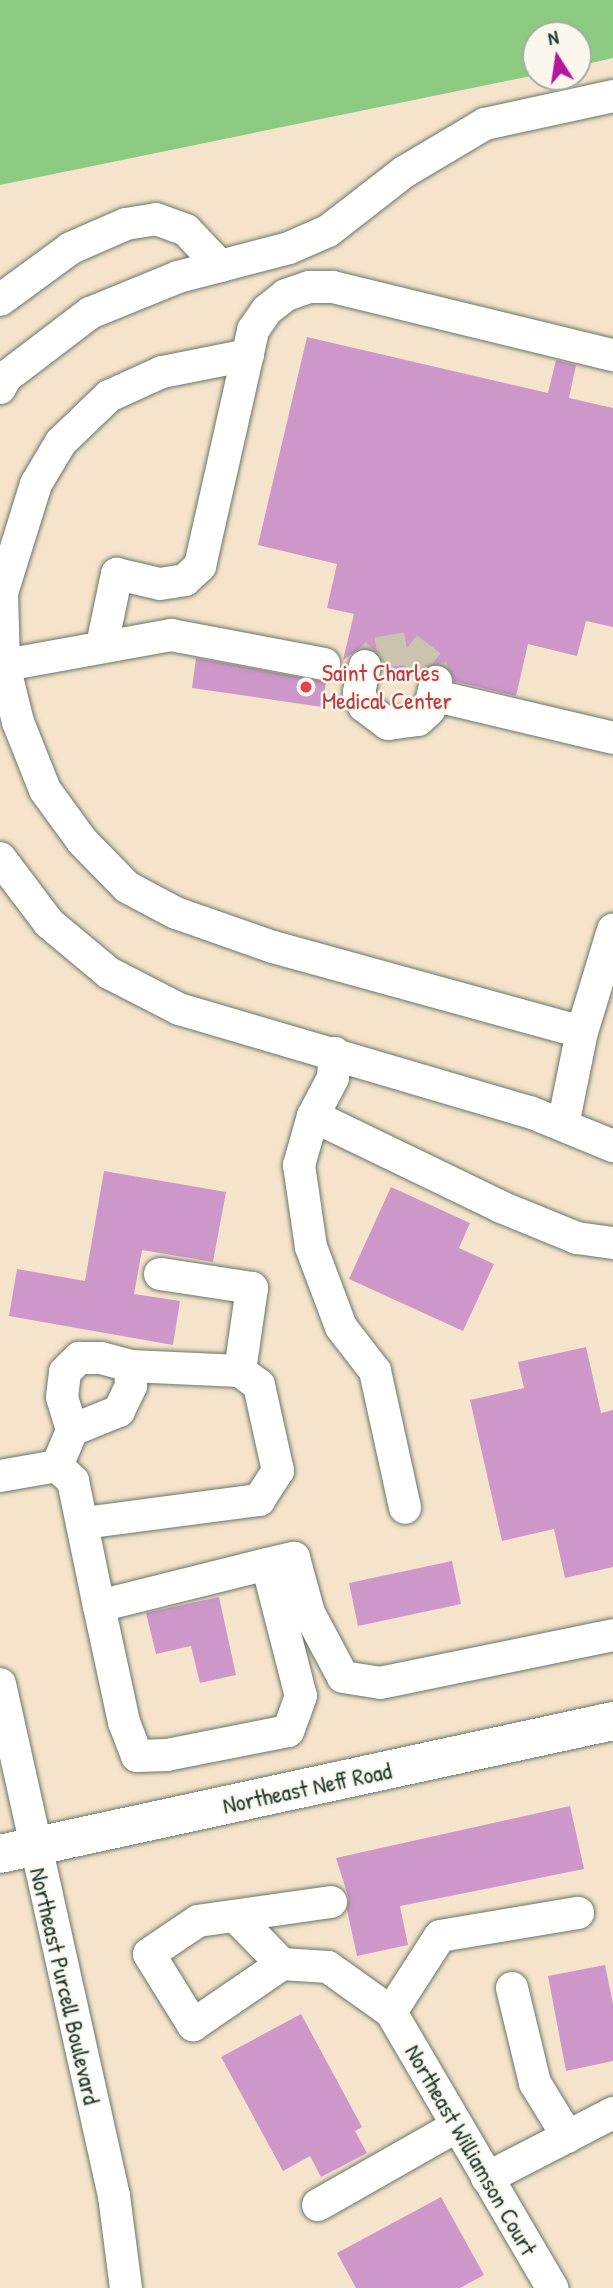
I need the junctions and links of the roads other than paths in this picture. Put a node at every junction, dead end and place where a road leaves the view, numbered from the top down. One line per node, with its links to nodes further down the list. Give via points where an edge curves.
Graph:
1 (613, 96): 2 (street, via 485,124 404,172 328,231 289,248)
2 (220, 266): 3 (street, via 186,230 156,219 126,223 71,248); 6 (street, via 178,276 90,313 6,377)
3 (0, 300)
4 (248, 355): 5 (street, via 254,330 267,310 286,295 309,287 333,287); 7 (street, via 200,566 185,580 160,584 117,574); 9 (street, via 162,372 120,391 61,442 36,484 2,593)
5 (613, 355)
6 (0, 388)
7 (102, 645): 8 (street, via 172,635); 9 (street)
8 (324, 664)
9 (2, 666): 14 (street, via 45,790 82,841 127,887 176,913 273,947)
10 (365, 666): 11 (street, via 359,692 364,706 388,724 418,720 436,689)
11 (613, 738)
12 (0, 858): 15 (street, via 49,923 109,974 179,1009)
13 (613, 930): 14 (street)
14 (582, 1032): 17 (street)
15 (335, 1053): 16 (street, via 333,1078); 17 (street)
16 (313, 1115): 19 (street, via 501,1207 577,1238); 26 (street, via 299,1165 311,1247 341,1327 375,1371)
17 (564, 1125): 18 (street)
18 (613, 1146)
19 (613, 1242)
20 (160, 1274): 22 (street, via 252,1288)
21 (130, 1366): 22 (street); 23 (street, via 131,1386 119,1411); 23 (street, via 101,1357 79,1358 65,1372 62,1398)
22 (240, 1371): 27 (street, via 259,1385 278,1471 259,1500)
23 (72, 1430): 24 (street)
24 (57, 1466): 25 (street); 27 (street, via 73,1481)
25 (0, 1476)
26 (405, 1508)
27 (84, 1523): 29 (street)
28 (267, 1564): 29 (street); 29 (street, via 300,1696 288,1731 167,1755 137,1756 124,1721); 30 (street, via 294,1558 309,1613 343,1677 380,1683)
29 (99, 1606)
30 (613, 1635)
31 (0, 1684): 33 (street, Northeast Purcell Boulevard)
32 (613, 1721): 33 (main road, Northeast Neff Road)
33 (16, 1851): 45 (street, Northeast Purcell Boulevard, via 114,2196)
34 (331, 1902): 36 (street)
35 (578, 1913): 39 (street, via 440,1936)
36 (234, 1916): 37 (street); 37 (street, via 198,1921 149,1954 193,2025)
37 (282, 1964): 39 (street, via 328,1967)
38 (512, 1988): 42 (street, via 535,2083)
39 (391, 2012): 41 (street, Northeast Williamson Court)
40 (613, 2113): 42 (street)
41 (457, 2126): 43 (street, Northeast Williamson Court); 44 (street)
42 (568, 2137): 43 (street)
43 (487, 2178): 46 (street, Northeast Williamson Court)
44 (318, 2205)
45 (126, 2288)
46 (552, 2288)

